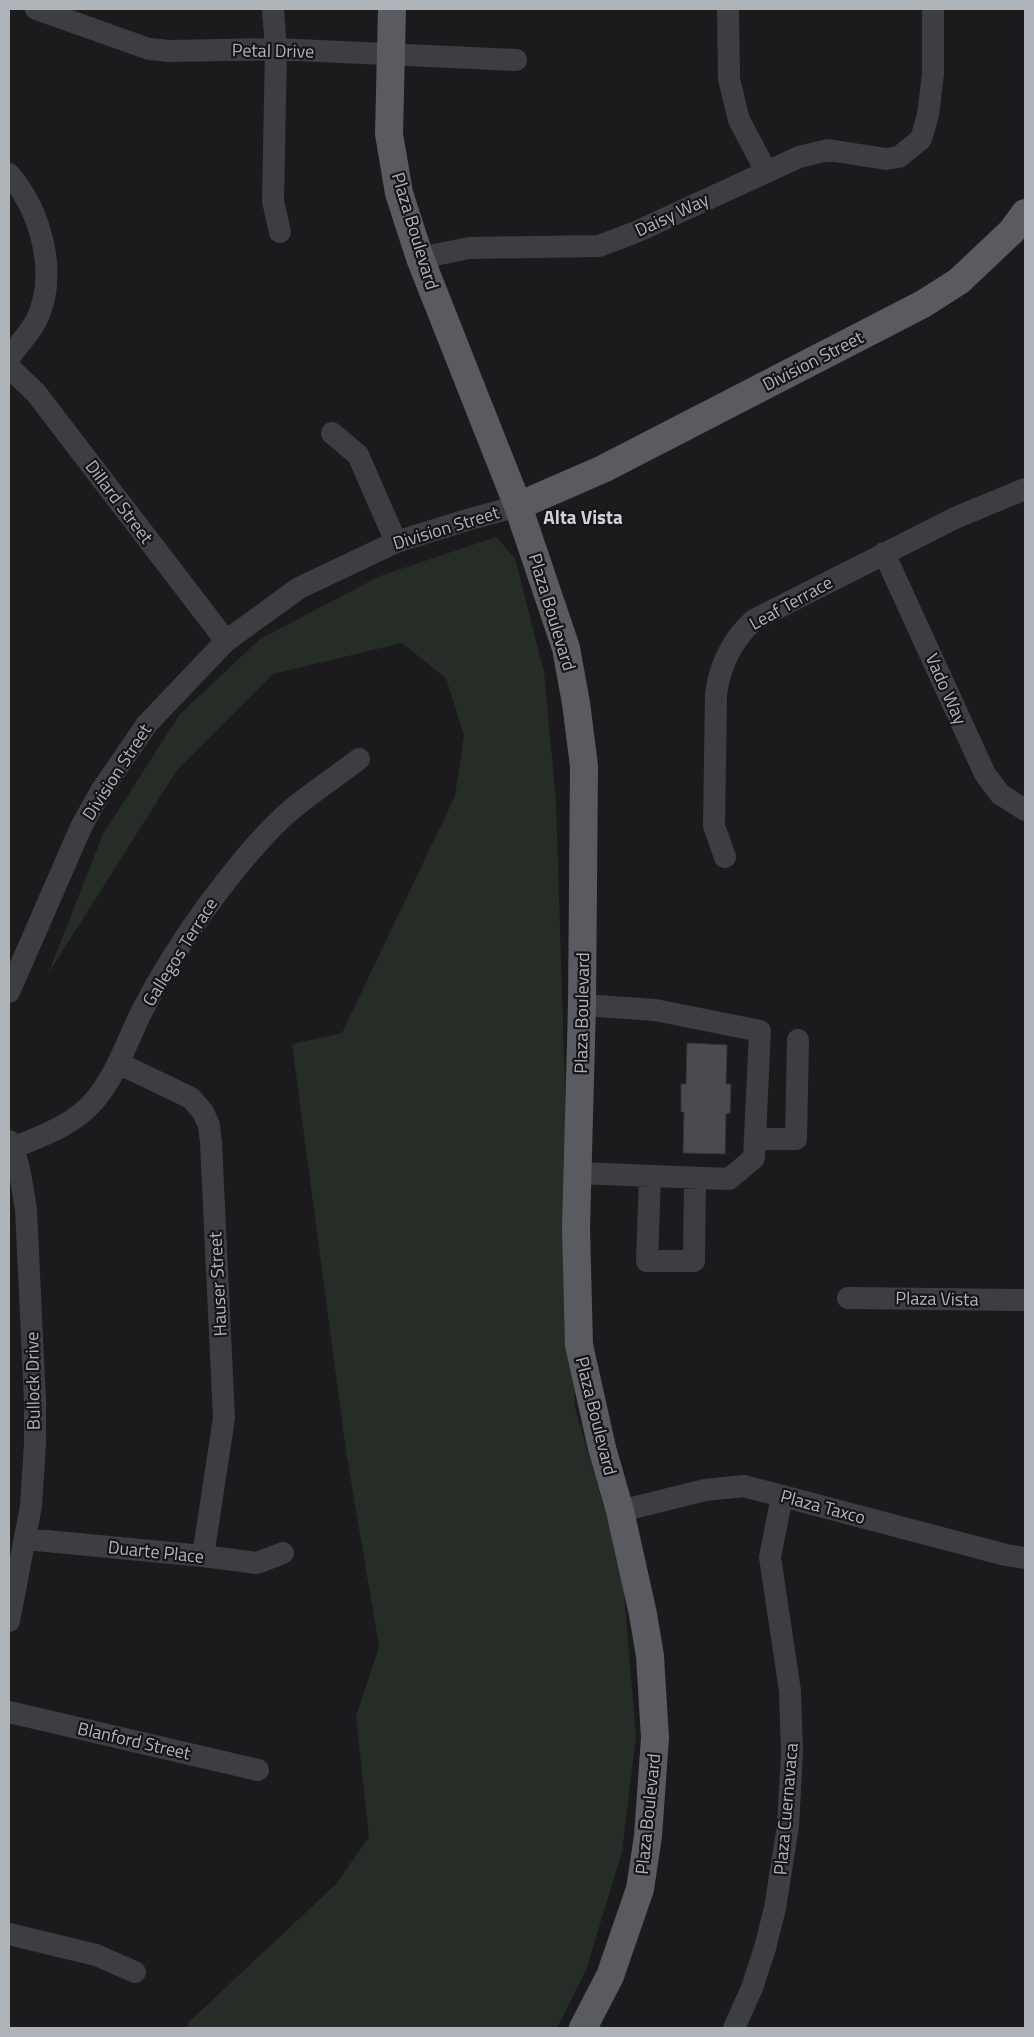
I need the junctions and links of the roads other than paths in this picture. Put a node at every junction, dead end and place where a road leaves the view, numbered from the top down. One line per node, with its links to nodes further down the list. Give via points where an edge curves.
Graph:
1 (36, 9): 6 (street, Petal Drive, via 148,49)
2 (273, 9): 6 (street)
3 (392, 9): 7 (main road, Plaza Boulevard)
4 (728, 9): 9 (street, via 728,79 739,120)
5 (934, 9): 9 (street, Daisy Way, via 933,74 928,116 921,139 914,146 899,157 886,159 828,150 799,157)
6 (276, 49): 7 (street, Petal Drive); 12 (street, via 273,201)
7 (390, 54): 8 (street, Petal Drive); 13 (main road, Plaza Boulevard, via 389,134 398,193)
8 (516, 60)
9 (766, 171): 13 (street, Daisy Way, via 599,246 469,248)
10 (9, 174): 14 (street, via 34,214 46,268 36,321)
11 (1025, 213): 18 (main road, Division Street, via 1012,231 959,281 923,304 603,469)
12 (280, 232)
13 (420, 258): 18 (main road, Plaza Boulevard)
14 (9, 358)
15 (9, 367): 21 (street, Dillard Street, via 36,393)
16 (332, 433): 19 (street, via 358,456)
17 (1025, 489): 20 (street, Leaf Terrace, via 980,506)
18 (518, 506): 19 (street, Division Street); 26 (main road, Plaza Boulevard, via 566,648 576,703 584,766)
19 (396, 542): 21 (street, Division Street, via 299,588)
20 (884, 553): 23 (street, Vado Way, via 985,774 1000,794); 24 (street, Leaf Terrace, via 754,620 730,647 716,694 714,826)
21 (226, 641): 25 (street, Division Street, via 147,724 101,791 82,825)
22 (359, 759): 28 (street, Gallegos Terrace, via 285,816 232,874 166,968)
23 (1025, 810)
24 (725, 857)
25 (9, 992)
26 (582, 1005): 29 (street, via 655,1010 760,1031); 31 (main road, Plaza Boulevard)
27 (798, 1040): 29 (street, via 796,1139)
28 (118, 1063): 30 (street, Gallegos Terrace, via 94,1102 79,1116 52,1131); 40 (street, Hauser Street, via 191,1098 203,1112 209,1126 224,1418)
29 (755, 1139): 33 (street, via 754,1158 729,1179)
30 (11, 1145): 38 (street, Bullock Drive, via 26,1209 35,1401 31,1506)
31 (578, 1173): 32 (street); 37 (main road, Plaza Boulevard, via 579,1345)
32 (650, 1177): 33 (street); 33 (street, via 647,1261 694,1261)
33 (695, 1178)
34 (848, 1298): 35 (street, Plaza Vista)
35 (1025, 1300)
36 (782, 1496): 37 (street, Plaza Taxco, via 744,1486 705,1490); 41 (street, Plaza Taxco); 48 (street, Plaza Cuernavaca, via 770,1557 790,1691 792,1753 788,1826 765,1948)
37 (620, 1511): 47 (main road, Plaza Boulevard, via 650,1656 655,1738 648,1836 640,1889 610,1976)
38 (26, 1539): 40 (street, Duarte Place); 42 (street, Bullock Drive)
39 (283, 1552): 40 (street, Duarte Place, via 258,1563)
40 (203, 1556)
41 (1025, 1558)
42 (9, 1621)
43 (9, 1712): 44 (street, Blanford Street)
44 (258, 1770)
45 (9, 1934): 46 (street, via 96,1955)
46 (135, 1972)
47 (583, 2028)
48 (734, 2028)

